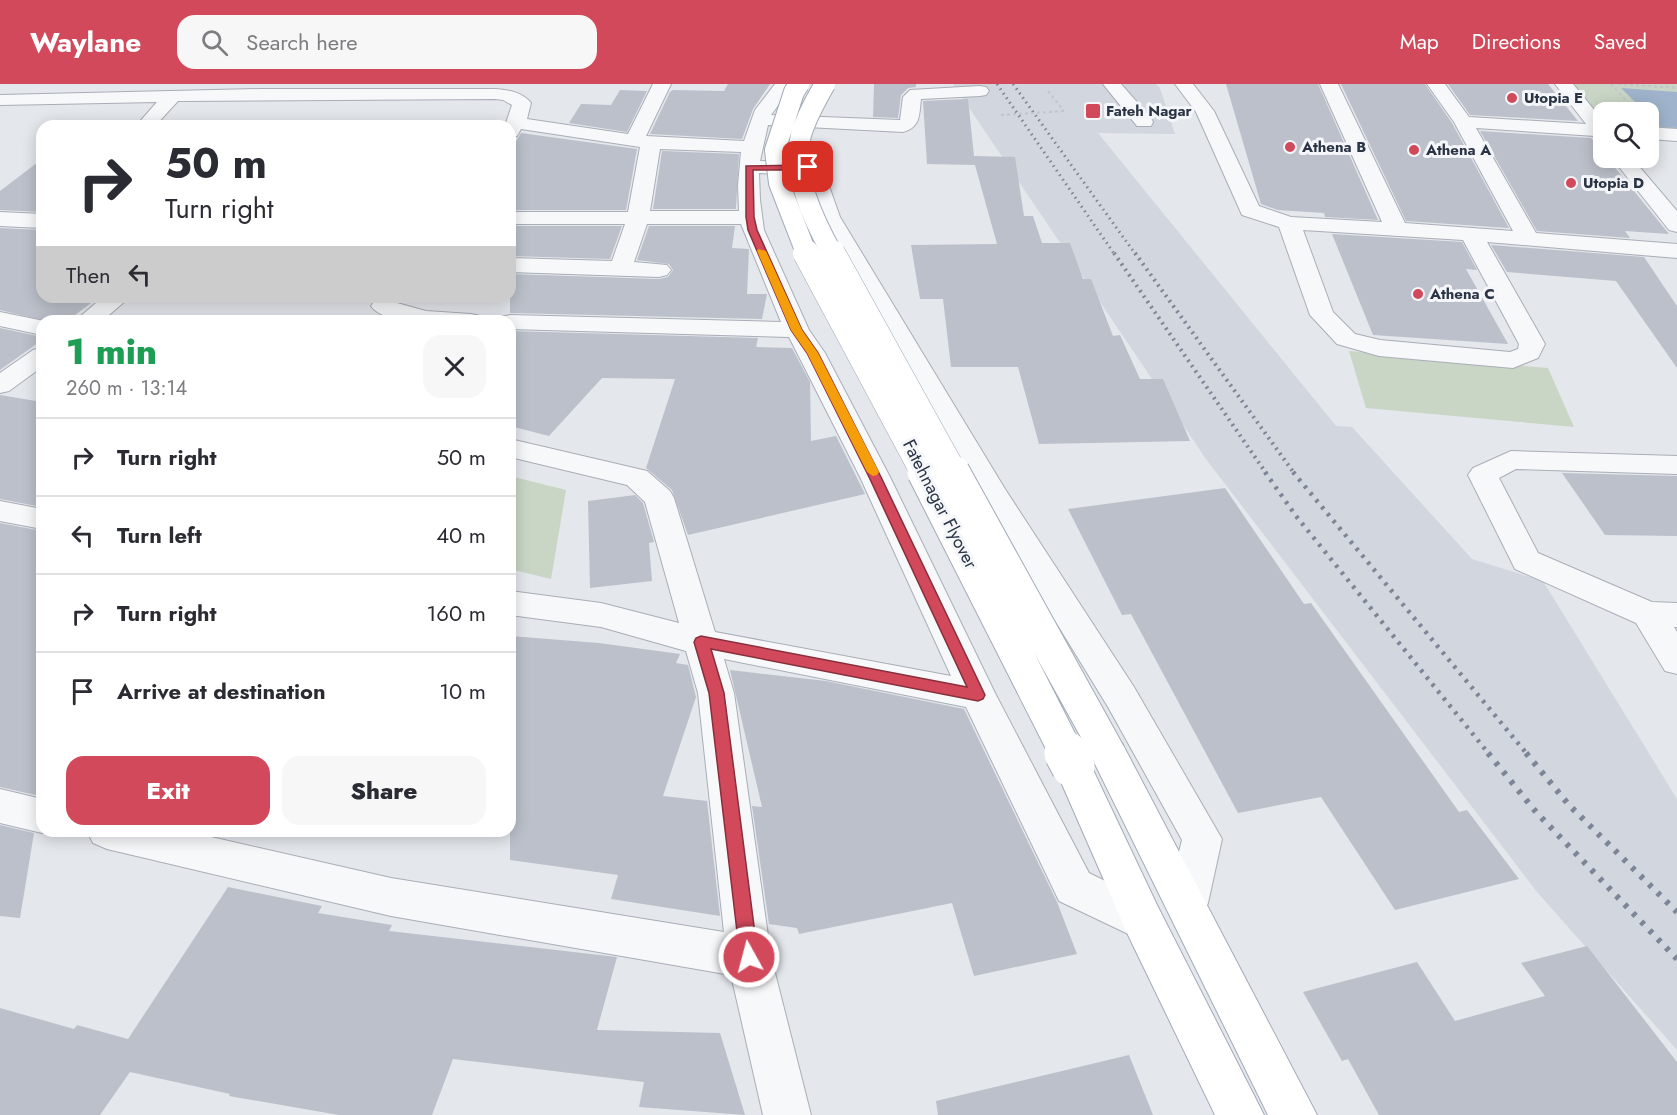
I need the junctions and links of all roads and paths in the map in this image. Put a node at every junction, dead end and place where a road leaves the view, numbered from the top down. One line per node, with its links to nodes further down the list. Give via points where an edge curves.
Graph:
1 (662, 84): 34 (street)
2 (785, 84): 23 (street)
3 (799, 84): 74 (main road, Fatehnagar Flyover, bridge, via 775,150 778,183 805,251 905,435 1073,766)
4 (825, 84): 73 (main road, Fatehnagar Flyover, bridge, via 800,141 802,180 820,232 1109,754)
5 (1112, 84): 28 (street)
6 (1184, 84): 19 (street)
7 (1200, 84): 19 (street)
8 (1329, 84): 44 (street)
9 (1436, 84): 29 (street)
10 (1564, 84): 27 (street)
11 (1611, 84): 18 (path)
12 (1618, 84): 13 (path)
13 (1677, 88)
14 (980, 91): 23 (street, via 916,94 912,97 909,123 903,126)
15 (1048, 91): 21 (path, bridge, via 1064,111)
16 (173, 96): 17 (street); 24 (street); 26 (street, via 495,94 507,95 522,104)
17 (0, 100)
18 (1628, 102)
19 (1205, 111): 42 (street, via 1250,210)
20 (179, 114): 24 (street)
21 (1001, 115)
22 (496, 116): 25 (street)
23 (761, 119): 35 (street)
24 (150, 120)
25 (506, 120)
26 (516, 121)
27 (1593, 121)
28 (1144, 122)
29 (1463, 122): 31 (street); 46 (street)
30 (516, 124): 34 (street)
31 (1593, 131)
32 (1659, 134): 33 (street)
33 (1677, 135)
34 (643, 141): 35 (street); 39 (street)
35 (751, 157): 37 (street); 73 (street, via 813,169 829,218 992,493 1121,697 1202,839)
36 (1630, 168): 43 (street)
37 (750, 217): 39 (street); 58 (street)
38 (516, 218): 39 (street)
39 (638, 218): 49 (street)
40 (0, 219): 41 (street)
41 (36, 221)
42 (1289, 223): 44 (street); 45 (street, via 1322,315 1346,339 1379,348 1513,360 1529,353 1532,344)
43 (1677, 225)
44 (1397, 230): 45 (street)
45 (1472, 234): 46 (street)
46 (1529, 240): 47 (street)
47 (1677, 251)
48 (516, 265): 49 (street)
49 (621, 268): 50 (street)
50 (659, 270)
51 (110, 303): 53 (street)
52 (385, 303): 54 (street, via 383,306)
53 (95, 315)
54 (406, 315)
55 (0, 319): 57 (street)
56 (516, 322): 58 (street)
57 (36, 327)
58 (797, 330): 69 (street, via 875,477)
59 (36, 359): 60 (street)
60 (0, 385)
61 (516, 449): 67 (street, via 637,478 659,498)
62 (1677, 465): 66 (street, via 1511,460 1483,475 1526,561)
63 (0, 511): 64 (street)
64 (36, 518)
65 (516, 604): 67 (street, via 601,615)
66 (1662, 615): 68 (street)
67 (701, 642): 69 (street); 75 (street, via 716,693)
68 (1677, 661)
69 (978, 695): 74 (street, via 1074,887)
70 (0, 806): 71 (street)
71 (36, 815)
72 (133, 837): 75 (street, via 391,897)
73 (1187, 903): 78 (main road, Fatehnagar Flyover)
74 (1143, 921): 77 (main road, Fatehnagar Flyover)
75 (749, 957): 76 (street)
76 (787, 1115)
77 (1240, 1115)
78 (1293, 1115)

